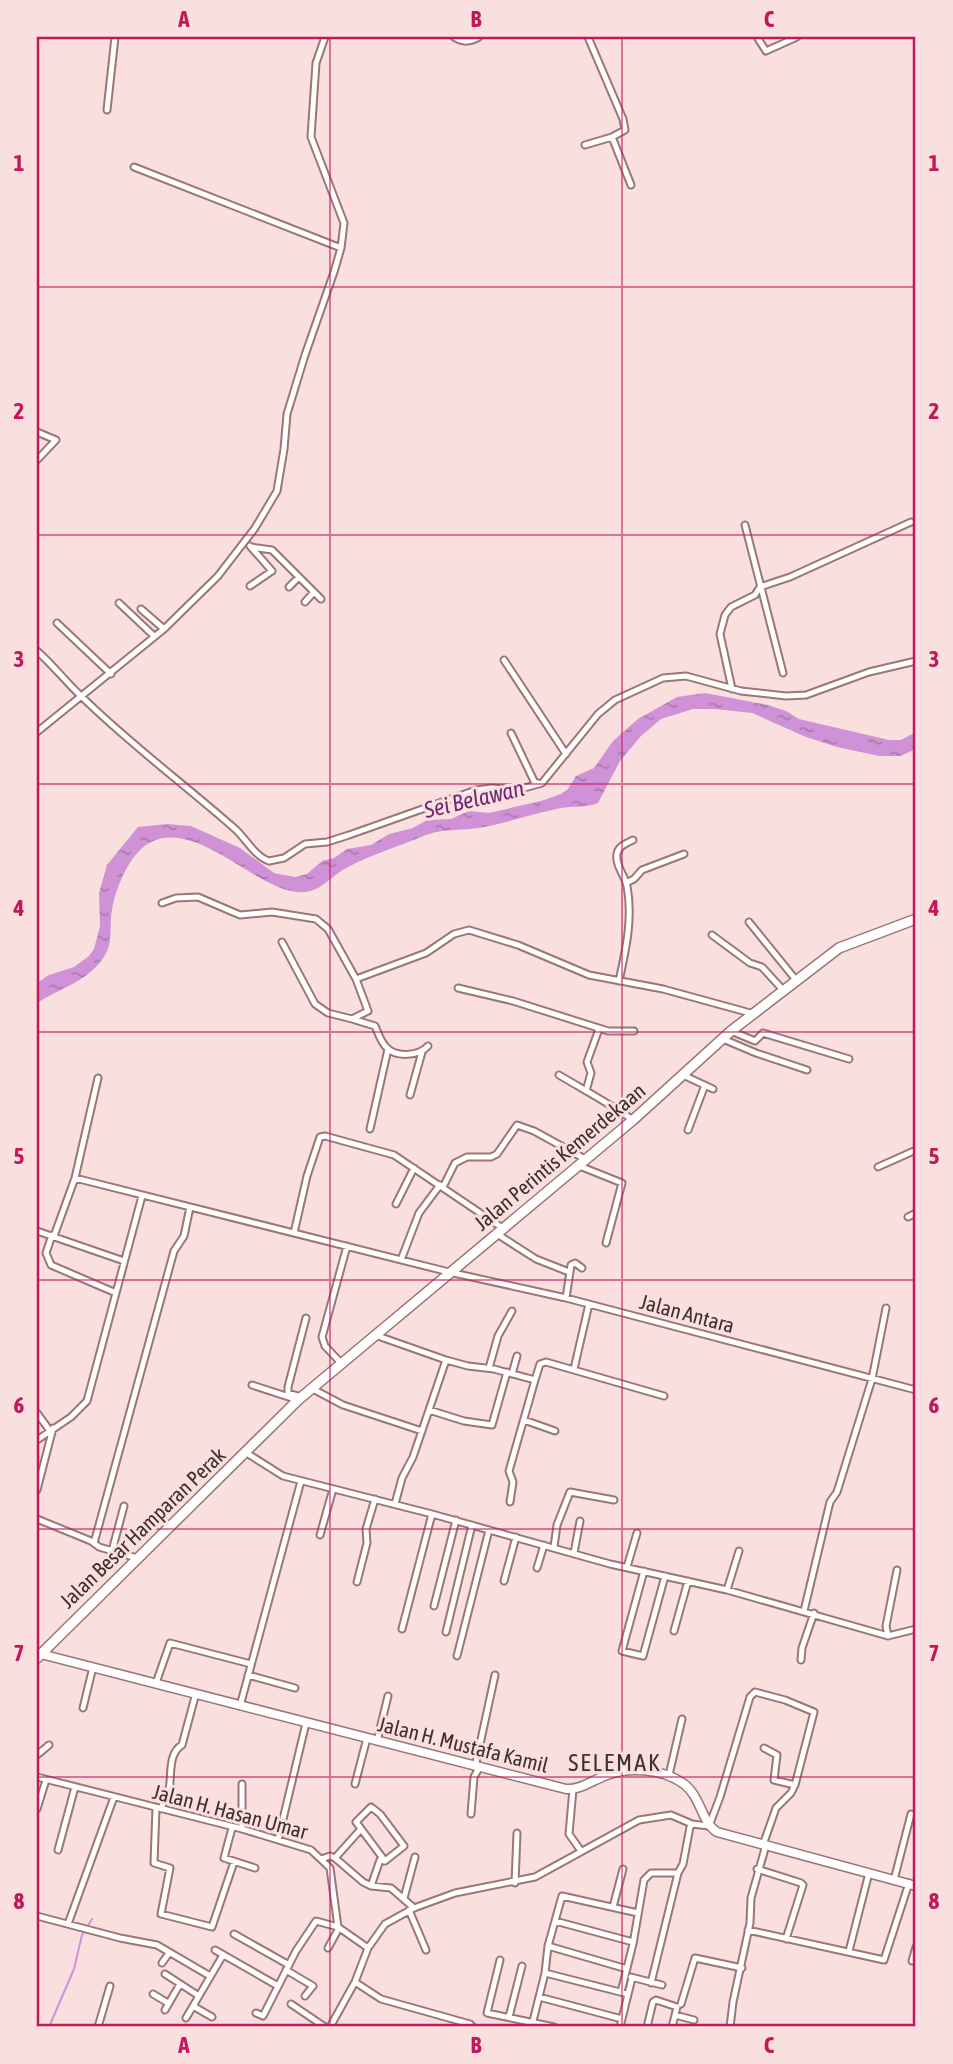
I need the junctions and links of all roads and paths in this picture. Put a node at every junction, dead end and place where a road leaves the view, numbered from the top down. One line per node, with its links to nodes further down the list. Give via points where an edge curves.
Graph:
1 (115, 37): 8 (street)
2 (325, 37): 13 (street, via 316,63 310,130 344,218)
3 (454, 37): 4 (street, via 472,41)
4 (479, 37)
5 (588, 37): 9 (street, via 623,119 625,130)
6 (757, 37): 7 (street, via 766,51)
7 (797, 37)
8 (107, 110)
9 (612, 137): 10 (street); 12 (street)
10 (585, 145)
11 (134, 167): 13 (street)
12 (631, 185)
13 (341, 248): 18 (street, via 287,414 277,491)
14 (37, 432): 15 (street, via 56,440)
15 (37, 460)
16 (911, 522): 23 (street)
17 (745, 525): 23 (street)
18 (245, 541): 19 (street); 30 (street, via 218,576)
19 (251, 547): 20 (street, via 272,550); 21 (street, via 272,571)
20 (299, 577): 22 (street); 24 (street)
21 (250, 586)
22 (289, 587)
23 (760, 587): 35 (street); 37 (street, via 727,610 720,634)
24 (314, 593): 25 (street); 26 (street)
25 (321, 599)
26 (305, 602)
27 (119, 603): 31 (street)
28 (141, 609): 30 (street)
29 (57, 623): 36 (street)
30 (164, 629): 31 (street)
31 (154, 636): 36 (street)
32 (37, 651): 38 (street)
33 (504, 660): 41 (street)
34 (916, 661): 37 (street, via 806,695)
35 (783, 673)
36 (111, 674): 38 (street)
37 (732, 689): 41 (street, via 686,676 663,678 615,700)
38 (81, 697): 39 (street); 42 (street, via 269,861 284,858 305,844 327,842 476,790 517,790)
39 (37, 732)
40 (511, 733): 42 (street)
41 (566, 754): 42 (street)
42 (539, 784)
43 (633, 840): 45 (street, via 617,854)
44 (684, 854): 45 (street, via 642,870)
45 (626, 883): 52 (street, via 629,927)
46 (162, 903): 51 (street, via 198,897 240,915 272,912 316,919 328,929)
47 (916, 919): 53 (main road, Jalan Perintis Kemerdekaan, via 845,945)
48 (749, 922): 53 (street)
49 (712, 935): 55 (street, via 762,967)
50 (282, 942): 57 (street, via 318,1007)
51 (356, 979): 52 (street, via 426,953 454,934 469,930 589,975); 57 (street, via 368,1010)
52 (619, 981): 56 (street)
53 (796, 981): 55 (main road, Jalan Perintis Kemerdekaan)
54 (458, 988): 58 (street)
55 (783, 990): 56 (main road, Jalan Perintis Kemerdekaan)
56 (754, 1014): 60 (main road, Jalan Perintis Kemerdekaan)
57 (352, 1019): 63 (street, via 375,1027)
58 (599, 1029): 59 (street); 72 (street, via 587,1062 591,1073)
59 (634, 1031)
60 (732, 1031): 61 (main road, Jalan Perintis Kemerdekaan); 65 (street, via 755,1041 763,1033)
61 (723, 1039): 66 (street); 68 (main road, Jalan Perintis Kemerdekaan)
62 (428, 1046): 64 (street)
63 (388, 1049): 64 (street, via 404,1054); 75 (street)
64 (422, 1052): 73 (street)
65 (849, 1059)
66 (807, 1070)
67 (559, 1075): 72 (street)
68 (685, 1076): 70 (street); 74 (main road, Jalan Perintis Kemerdekaan)
69 (98, 1078): 81 (street)
70 (705, 1085): 71 (street); 76 (street)
71 (713, 1089)
72 (586, 1091): 74 (street)
73 (410, 1095)
74 (633, 1120): 78 (main road, Jalan Perintis Kemerdekaan)
75 (370, 1129)
76 (688, 1130)
77 (916, 1150): 79 (street)
78 (581, 1162): 82 (street, via 517,1125 497,1154 455,1163); 89 (main road, Jalan Perintis Kemerdekaan); 92 (street, via 622,1183)
79 (878, 1167)
80 (414, 1168): 82 (street); 84 (street); 90 (street, via 389,1153 320,1137)
81 (75, 1178): 83 (street, Jalan Antara); 91 (street)
82 (441, 1186): 89 (street); 94 (street, via 419,1213)
83 (142, 1196): 85 (street, Jalan Antara); 95 (street)
84 (396, 1204)
85 (190, 1207): 90 (street, Jalan Antara); 144 (street, via 184,1237 173,1251)
86 (916, 1213): 87 (street)
87 (908, 1217)
88 (37, 1231): 91 (street)
89 (500, 1231): 97 (main road, Jalan Perintis Kemerdekaan); 98 (street, via 536,1259)
90 (294, 1233): 93 (street, Jalan Antara)
91 (53, 1235): 95 (street); 99 (street, via 46,1253 51,1265)
92 (606, 1243)
93 (347, 1246): 94 (street, Jalan Antara); 108 (street, via 322,1337)
94 (401, 1260): 97 (street, Jalan Antara)
95 (124, 1261): 99 (street)
96 (582, 1268): 98 (street, via 572,1263)
97 (449, 1272): 100 (street, Jalan Antara); 105 (main road, Jalan Perintis Kemerdekaan)
98 (569, 1272): 100 (street)
99 (116, 1293): 122 (street, via 87,1401)
100 (566, 1298): 101 (street, Jalan Antara)
101 (589, 1304): 110 (street); 112 (street, Jalan Antara)
102 (886, 1308): 112 (street)
103 (512, 1311): 109 (street, via 498,1336)
104 (306, 1318): 118 (street, via 288,1387 288,1393)
105 (375, 1335): 107 (street); 108 (main road, Jalan Perintis Kemerdekaan)
106 (517, 1356): 111 (street)
107 (446, 1360): 109 (street); 119 (street)
108 (341, 1363): 115 (main road, Jalan Perintis Kemerdekaan)
109 (489, 1368): 111 (street)
110 (574, 1369): 113 (street, via 542,1362); 117 (street)
111 (509, 1373): 113 (street); 119 (street, via 492,1425)
112 (872, 1379): 116 (street, Jalan Antara); 161 (street, via 830,1502)
113 (535, 1380): 121 (street)
114 (252, 1385): 118 (street)
115 (311, 1388): 118 (main road, Jalan Perintis Kemerdekaan); 123 (street, via 343,1405)
116 (916, 1390)
117 (664, 1396)
118 (299, 1399): 126 (main road, Jalan Perintis Kemerdekaan)
119 (429, 1410): 123 (street)
120 (37, 1413): 122 (street)
121 (524, 1420): 124 (street); 132 (street, via 509,1471 513,1482)
122 (51, 1430): 125 (street); 129 (street)
123 (422, 1431): 133 (street)
124 (555, 1431)
125 (37, 1440)
126 (245, 1452): 127 (street, via 282,1476); 150 (main road, Jalan Besar Hamparan Perak)
127 (302, 1481): 128 (street); 171 (street)
128 (333, 1489): 130 (street); 142 (street)
129 (37, 1490)
130 (375, 1499): 133 (street); 158 (street)
131 (614, 1500): 146 (street, via 570,1492)
132 (510, 1502)
133 (395, 1504): 135 (street)
134 (124, 1506): 148 (street)
135 (432, 1514): 137 (street); 163 (street)
136 (37, 1519): 144 (street)
137 (456, 1520): 139 (street); 160 (street)
138 (580, 1521): 149 (street)
139 (472, 1525): 140 (street); 166 (street)
140 (489, 1530): 143 (street); 169 (street)
141 (638, 1533): 151 (street)
142 (320, 1535)
143 (516, 1537): 145 (street); 156 (street)
144 (94, 1543): 148 (street)
145 (544, 1545): 146 (street); 152 (street)
146 (554, 1547): 149 (street)
147 (739, 1550): 159 (street)
148 (112, 1551): 150 (street)
149 (574, 1553): 151 (street)
150 (138, 1558): 168 (main road, Jalan Besar Hamparan Perak)
151 (627, 1567): 154 (street)
152 (537, 1568)
153 (897, 1570): 167 (street)
154 (643, 1571): 155 (street); 155 (street, via 622,1651 643,1656)
155 (665, 1576): 157 (street)
156 (504, 1581)
157 (688, 1581): 159 (street); 165 (street)
158 (357, 1582)
159 (727, 1590): 161 (street)
160 (434, 1606)
161 (804, 1611): 162 (street)
162 (814, 1614): 167 (street); 170 (street)
163 (402, 1629)
164 (916, 1629): 167 (street)
165 (674, 1631)
166 (446, 1632)
167 (888, 1636)
168 (38, 1655): 172 (street, Jalan H. Mustafa Kamil)
169 (457, 1656)
170 (801, 1660)
171 (251, 1664): 173 (street); 175 (street, via 170,1643)
172 (93, 1667): 175 (street, Jalan H. Mustafa Kamil); 180 (street)
173 (248, 1675): 176 (street); 179 (street)
174 (495, 1675): 188 (street)
175 (156, 1683): 177 (street, Jalan H. Mustafa Kamil)
176 (295, 1688)
177 (196, 1693): 179 (street, Jalan H. Mustafa Kamil); 199 (street)
178 (388, 1696): 184 (street)
179 (240, 1706): 182 (street, Jalan H. Mustafa Kamil)
180 (83, 1708)
181 (681, 1719): 189 (street)
182 (306, 1723): 183 (street, Jalan H. Mustafa Kamil); 208 (street)
183 (368, 1738): 184 (street, Jalan H. Mustafa Kamil); 193 (street)
184 (377, 1741): 188 (street, Jalan H. Mustafa Kamil)
185 (49, 1745): 187 (street)
186 (764, 1748): 194 (street, via 777,1755 774,1780)
187 (37, 1755)
188 (477, 1767): 196 (street, Jalan H. Mustafa Kamil); 200 (street)
189 (669, 1775): 196 (street, Jalan H. Mustafa Kamil, via 615,1773); 203 (street, via 690,1790)
190 (37, 1777): 191 (street, Jalan H. Hasan Umar)
191 (46, 1780): 195 (street, Jalan H. Hasan Umar); 198 (street)
192 (242, 1784): 205 (street)
193 (355, 1784)
194 (795, 1785): 203 (street, via 814,1712 751,1693); 209 (street, via 776,1808)
195 (75, 1787): 197 (street, Jalan H. Hasan Umar); 210 (street)
196 (573, 1789): 211 (street, via 569,1834)
197 (114, 1797): 199 (street, Jalan H. Hasan Umar); 232 (street)
198 (37, 1809)
199 (159, 1809): 204 (street, Jalan H. Hasan Umar); 216 (street, via 154,1863 170,1868 161,1914 212,1927)
200 (471, 1814)
201 (911, 1814): 222 (street)
202 (692, 1824): 203 (street); 211 (street, via 671,1815 647,1818); 220 (street)
203 (709, 1826): 209 (street)
204 (232, 1828): 205 (street, Jalan H. Hasan Umar); 216 (street, via 223,1856)
205 (242, 1829): 208 (street, Jalan H. Hasan Umar)
206 (360, 1829): 213 (street); 215 (street); 215 (street, via 356,1821 371,1807 380,1814 402,1844 402,1849)
207 (517, 1833): 223 (street)
208 (278, 1840): 214 (street, Jalan H. Hasan Umar, via 311,1850)
209 (764, 1845): 219 (street); 221 (street)
210 (58, 1850)
211 (581, 1851): 223 (street)
212 (415, 1857): 226 (street)
213 (335, 1858): 214 (street); 225 (street)
214 (321, 1859): 233 (street, Jalan H. Hasan Umar, via 330,1868)
215 (385, 1861): 225 (street, via 377,1864)
216 (234, 1862): 217 (street)
217 (255, 1868)
218 (623, 1868): 227 (street)
219 (757, 1869): 234 (street); 236 (street, via 803,1885)
220 (678, 1873): 229 (street, via 647,1875); 259 (street)
221 (869, 1873): 222 (street); 244 (street)
222 (894, 1880): 224 (street)
223 (515, 1883): 228 (street, via 455,1893)
224 (912, 1884): 244 (street, via 884,1960)
225 (371, 1886): 226 (street, via 388,1886)
226 (404, 1898): 228 (street)
227 (613, 1907): 229 (street); 231 (street, via 562,1896)
228 (412, 1909): 241 (street, via 379,1930); 243 (street)
229 (638, 1913): 237 (street)
230 (37, 1916): 232 (street)
231 (555, 1921): 237 (street); 238 (street)
232 (68, 1924): 245 (street, via 157,1945)
233 (338, 1927): 240 (street); 241 (street); 251 (street, via 316,1921)
234 (748, 1930): 236 (street); 252 (street)
235 (234, 1934): 251 (street)
236 (786, 1939): 244 (street)
237 (633, 1942): 253 (street)
238 (548, 1947): 253 (street); 254 (street)
239 (916, 1947): 248 (street)
240 (328, 1948)
241 (368, 1948): 258 (street)
242 (215, 1950): 246 (street)
243 (426, 1950)
244 (849, 1951)
245 (169, 1953): 249 (street); 256 (street)
246 (223, 1955): 256 (street); 263 (street)
247 (500, 1961): 278 (street, via 486,2011)
248 (912, 1961)
249 (162, 1963)
250 (522, 1966): 278 (street)
251 (287, 1968): 263 (street); 268 (street, via 313,1986)
252 (741, 1968): 272 (street, via 695,1958); 290 (street)
253 (626, 1972): 257 (street); 264 (street)
254 (545, 1973): 264 (street); 269 (street)
255 (164, 1974): 260 (street)
256 (210, 1976): 267 (street)
257 (632, 1978): 259 (street); 266 (street)
258 (355, 1982): 284 (street); 285 (street, via 381,1999)
259 (651, 1983): 261 (street)
260 (180, 1984): 267 (street); 270 (street)
261 (662, 1985)
262 (110, 1986): 283 (street)
263 (278, 1986): 275 (street, via 263,2016)
264 (621, 1992): 266 (street)
265 (153, 1994): 270 (street)
266 (628, 1994): 280 (street)
267 (199, 1996): 273 (street)
268 (305, 1996)
269 (539, 1997): 280 (street); 282 (street)
270 (168, 2003): 274 (street)
271 (291, 2004): 284 (street)
272 (681, 2004)
273 (193, 2006): 277 (street); 279 (street)
274 (164, 2010)
275 (256, 2013)
276 (675, 2015): 281 (street); 288 (street, via 676,2005 656,2000); 289 (street)
277 (212, 2017)
278 (509, 2017): 282 (street)
279 (186, 2018)
280 (622, 2019): 287 (street)
281 (694, 2020)
282 (533, 2021): 286 (street)
283 (98, 2027)
284 (328, 2027)
285 (474, 2027)
286 (554, 2027)
287 (620, 2027)
288 (647, 2027)
289 (672, 2027)
290 (730, 2027)

